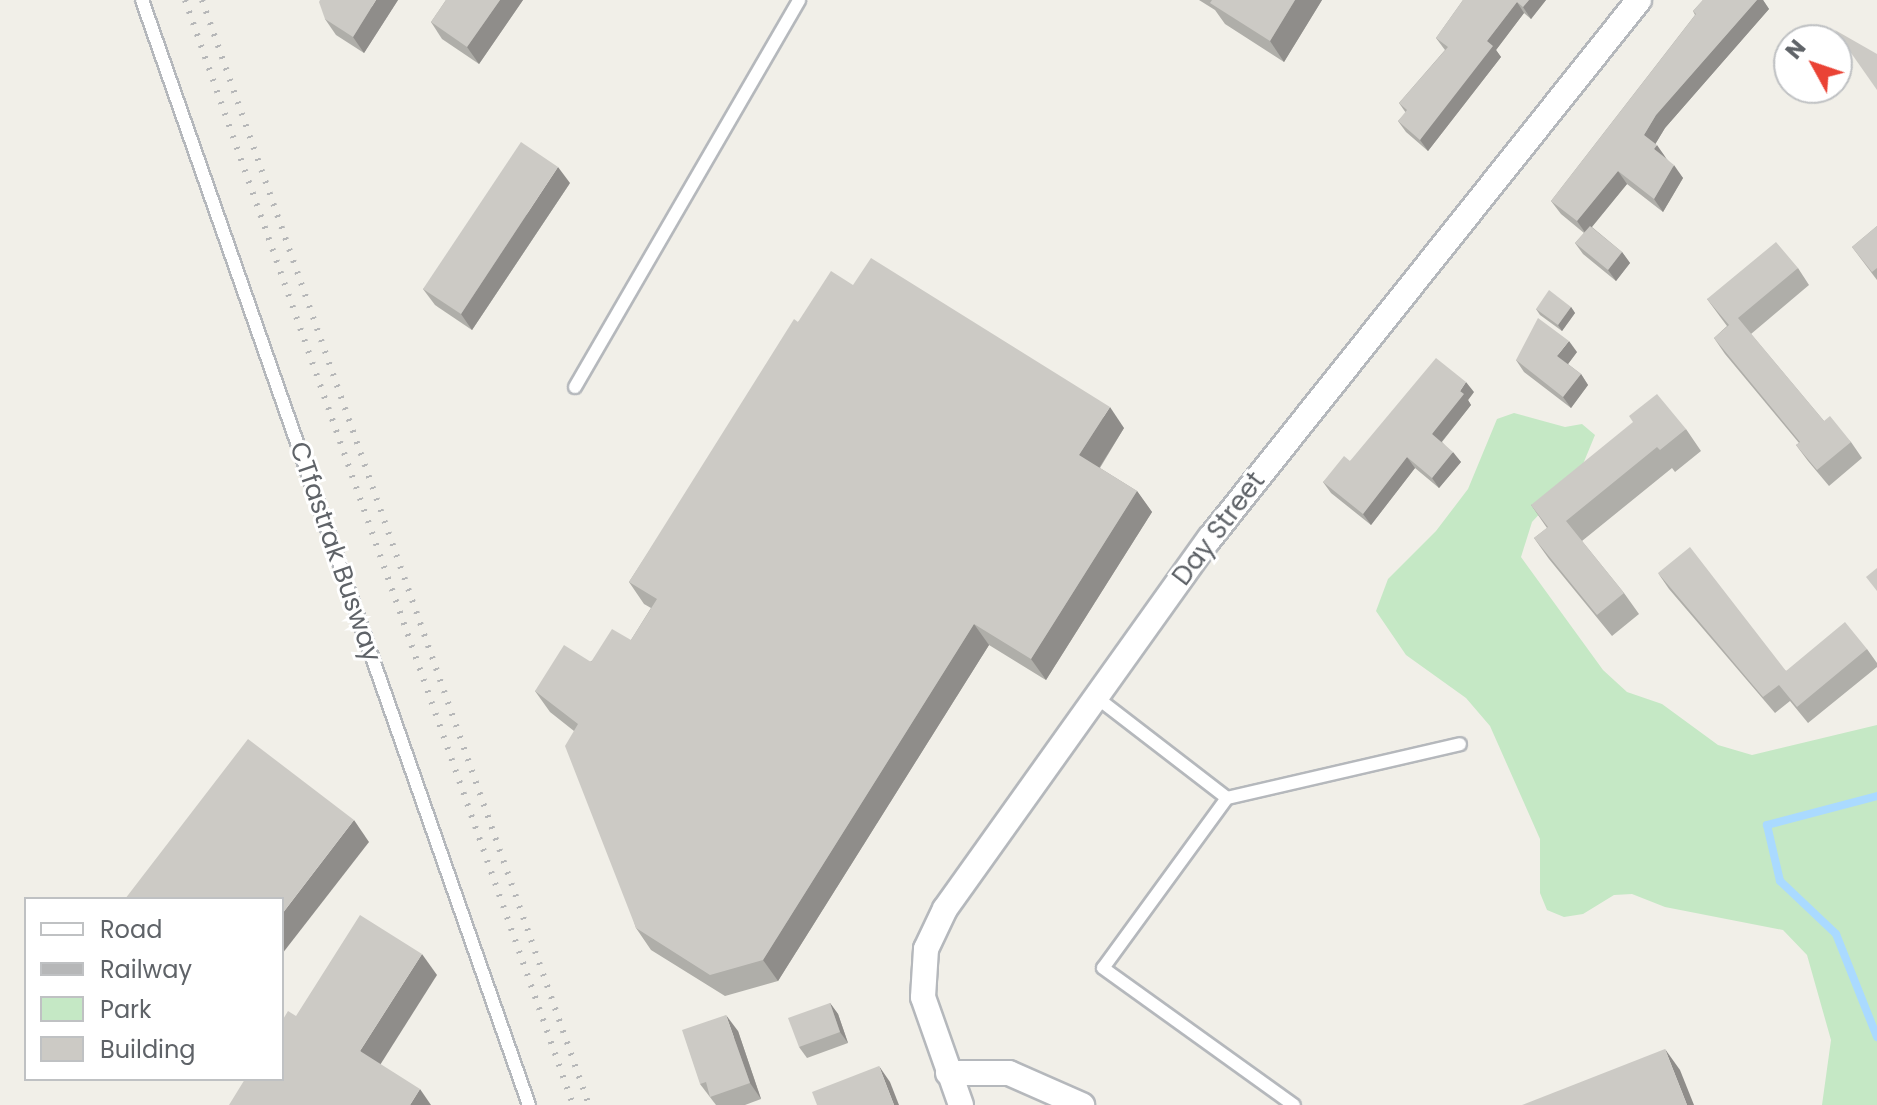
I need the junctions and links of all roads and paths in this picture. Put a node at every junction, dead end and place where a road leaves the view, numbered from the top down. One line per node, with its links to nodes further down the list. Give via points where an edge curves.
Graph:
1 (142, 0): 9 (lane, CTfastrak Busway)
2 (799, 0): 4 (lane)
3 (1639, 0): 5 (street, Day Street, via 1210,538)
4 (575, 387)
5 (1096, 697): 7 (lane); 8 (street, Day Street, via 945,909 926,949 923,997)
6 (1460, 744): 7 (lane)
7 (1227, 798): 12 (lane, via 1103,968)
8 (948, 1073): 10 (street, Day Street); 11 (street, via 1009,1073)
9 (529, 1105)
10 (961, 1105)
11 (1082, 1105)
12 (1294, 1105)

